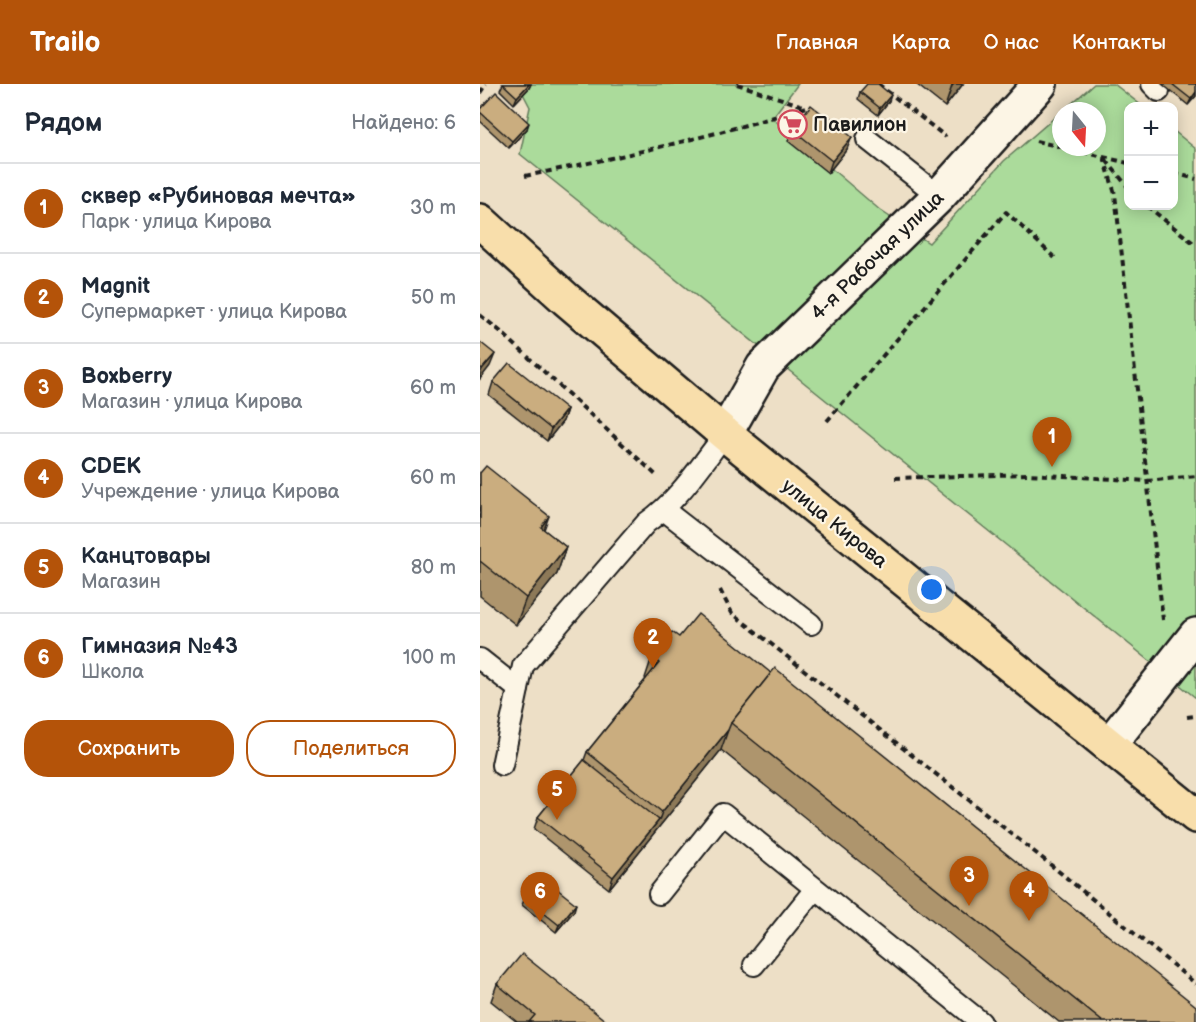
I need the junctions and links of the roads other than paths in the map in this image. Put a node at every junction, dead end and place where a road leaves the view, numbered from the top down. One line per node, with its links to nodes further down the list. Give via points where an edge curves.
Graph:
1 (1040, 84): 3 (street, 4-я Рабочая улица)
2 (867, 139): 3 (lane)
3 (939, 196): 5 (street, 4-я Рабочая улица, via 763,367)
4 (480, 222): 5 (main road, улица Кирова)
5 (726, 434): 6 (lane); 11 (main road, улица Кирова)
6 (671, 503): 7 (lane, via 717,551); 10 (lane, via 646,523 523,666)
7 (811, 624)
8 (1196, 635): 11 (street)
9 (480, 659): 10 (lane)
10 (518, 689): 12 (lane)
11 (1109, 746): 13 (main road, улица Кирова)
12 (502, 765)
13 (1196, 816)
14 (815, 889): 15 (lane, via 723,814); 16 (lane); 17 (lane)
15 (659, 894)
16 (754, 965)
17 (981, 1022)

